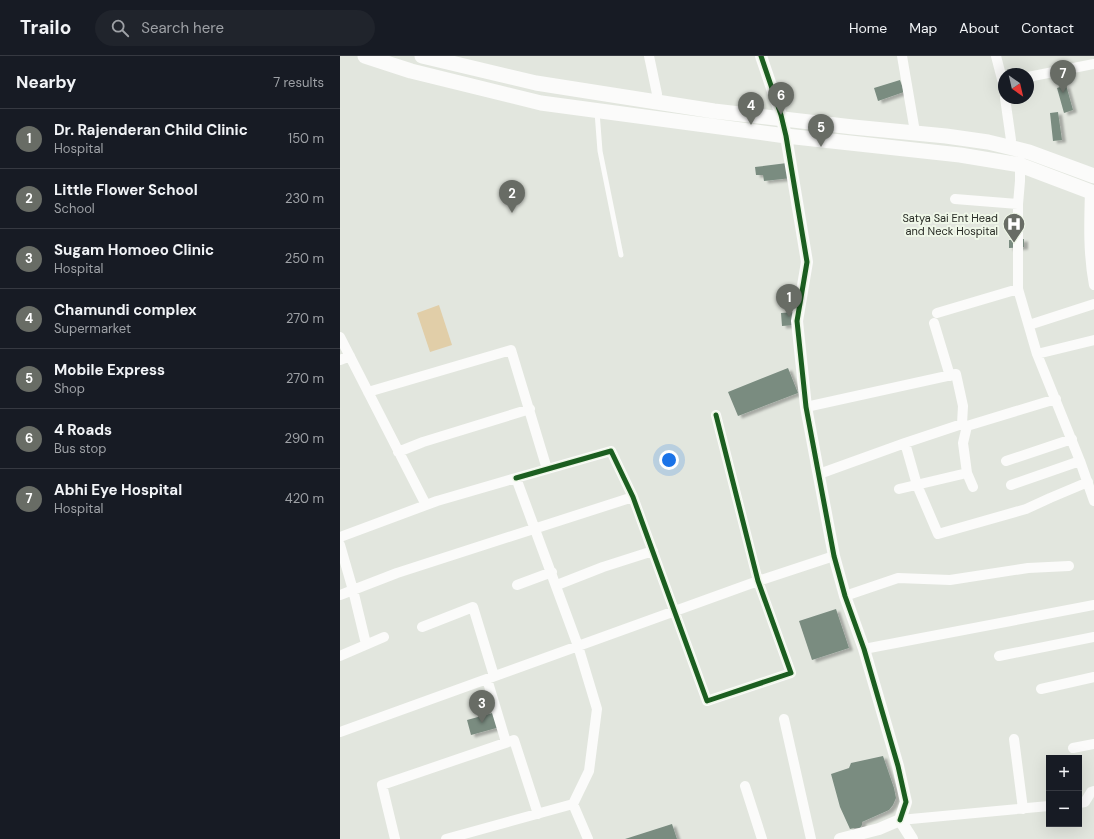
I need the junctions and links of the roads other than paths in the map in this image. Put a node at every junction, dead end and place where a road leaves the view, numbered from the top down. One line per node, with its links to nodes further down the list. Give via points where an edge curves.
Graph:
1 (365, 56): 14 (main road, via 411,71 542,103)
2 (372, 56): 22 (main road, via 428,66 561,97 988,151 1032,161)
3 (422, 56): 21 (main road, via 536,83 714,111 988,142 1029,152)
4 (458, 56): 12 (main road, via 541,78)
5 (649, 56): 12 (street)
6 (761, 56): 15 (street)
7 (902, 56): 16 (street)
8 (996, 56): 10 (street)
9 (1094, 64): 11 (street)
10 (999, 68)
11 (1034, 77)
12 (657, 94): 15 (main road)
13 (1007, 104): 18 (street)
14 (597, 111): 17 (main road); 25 (lane, via 600,150)
15 (781, 115): 16 (main road); 17 (street)
16 (914, 126): 18 (main road)
17 (786, 136): 19 (main road, via 960,155); 40 (street, via 807,262 797,321)
18 (1011, 140): 20 (main road)
19 (1020, 165): 22 (main road); 24 (street)
20 (1094, 170)
21 (1094, 176)
22 (1093, 190): 26 (street, via 1089,237 1090,266)
23 (955, 199): 24 (street)
24 (1018, 204): 27 (street)
25 (621, 255)
26 (1094, 285)
27 (1018, 289): 29 (street); 31 (street)
28 (1094, 304): 31 (street)
29 (937, 313)
30 (934, 323): 37 (street)
31 (1028, 325): 34 (street)
32 (340, 337): 35 (street)
33 (1094, 340): 34 (street)
34 (1037, 354): 39 (street)
35 (350, 356): 36 (street); 38 (street)
36 (340, 360)
37 (950, 376): 40 (street); 43 (street, via 956,374)
38 (368, 392): 41 (street, via 511,350); 46 (street)
39 (1056, 399): 43 (street); 44 (street)
40 (806, 407): 51 (street)
41 (530, 409): 46 (street); 49 (street)
42 (716, 415): 68 (street)
43 (964, 425): 45 (street); 50 (street, via 963,443)
44 (1072, 439): 47 (street); 48 (street)
45 (905, 443): 51 (street); 54 (street)
46 (398, 452): 60 (street)
47 (1006, 461)
48 (1080, 461): 53 (street); 55 (street)
49 (547, 469): 52 (street); 58 (street, via 611,451)
50 (967, 473): 54 (street); 56 (street)
51 (819, 474): 65 (street)
52 (516, 478): 60 (street); 61 (street)
53 (1088, 482): 54 (street, via 1026,510 938,534); 59 (street)
54 (917, 485): 57 (street)
55 (1011, 485)
56 (973, 487)
57 (899, 489)
58 (633, 497): 61 (street); 64 (street)
59 (1094, 501)
60 (426, 505): 62 (street)
61 (535, 529): 67 (street); 71 (street, via 397,572)
62 (340, 537)
63 (340, 545): 71 (street)
64 (653, 552): 70 (street, via 603,567); 75 (street)
65 (834, 556): 68 (street); 73 (street)
66 (1069, 566): 73 (street, via 1028,568 950,580 898,578)
67 (552, 572): 69 (street); 70 (street)
68 (758, 581): 75 (street); 75 (street, via 791,673 707,701)
69 (517, 585)
70 (557, 585): 80 (street)
71 (354, 590): 72 (street); 79 (street)
72 (340, 595)
73 (845, 596): 81 (street)
74 (1094, 605): 81 (street)
75 (675, 611): 80 (street)
76 (422, 626): 84 (street, via 473,607)
77 (384, 637): 79 (street)
78 (1094, 637): 83 (street)
79 (366, 644): 82 (street)
80 (578, 646): 84 (street); 96 (street, via 597,708 589,771)
81 (864, 649): 100 (street, via 906,802)
82 (340, 656)
83 (998, 656)
84 (491, 677): 88 (street); 90 (street)
85 (1094, 677): 86 (street)
86 (1041, 689)
87 (784, 719): 105 (street)
88 (340, 732)
89 (1014, 740): 98 (street)
90 (506, 742): 99 (street, via 514,740); 101 (street, via 382,784)
91 (1094, 744): 92 (street)
92 (1073, 748)
93 (745, 786): 104 (street)
94 (1094, 792): 95 (street, via 1091,792 1086,802)
95 (1082, 803)
96 (573, 804): 99 (street); 103 (street)
97 (1046, 806): 98 (street)
98 (1023, 809): 100 (street)
99 (538, 814): 102 (street)
100 (900, 820): 106 (street); 107 (street)
101 (395, 839)
102 (446, 839)
103 (588, 839)
104 (762, 839)
105 (811, 839)
106 (840, 839)
107 (912, 839)

